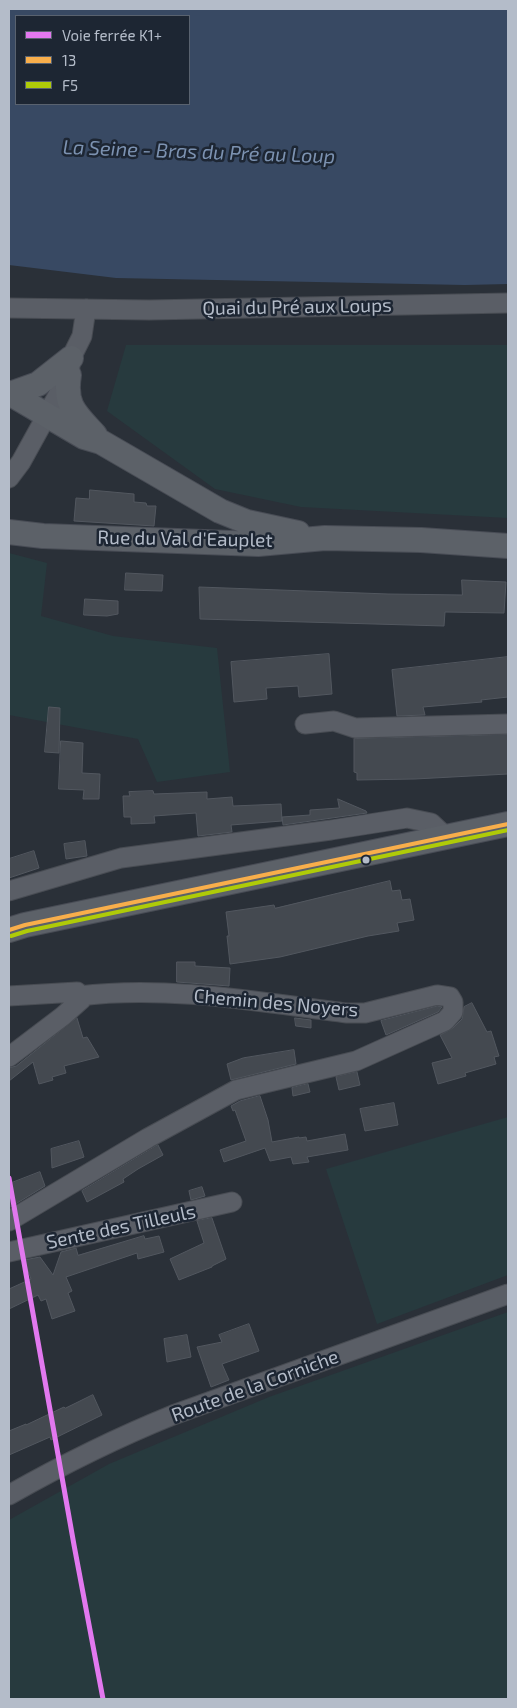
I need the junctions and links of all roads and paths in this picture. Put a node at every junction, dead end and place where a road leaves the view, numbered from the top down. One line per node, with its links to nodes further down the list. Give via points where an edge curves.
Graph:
1 (508, 303): 3 (street, Quai du Pré aux Loups)
2 (9, 308): 3 (street, Quai du Pré aux Loups, via 57,304)
3 (86, 309): 4 (street, via 82,336)
4 (70, 367): 5 (main road); 6 (street); 7 (main road, via 68,397 81,422)
5 (10, 394): 6 (main road, Rue du Val d'Eauplet)
6 (47, 415): 7 (main road, Rue du Val d'Eauplet); 8 (street, via 22,462)
7 (101, 442): 10 (main road, Rue du Val d'Eauplet, via 220,511 247,522)
8 (9, 478)
9 (9, 532): 10 (main road, Rue du Val d'Eauplet, via 258,544)
10 (325, 538): 11 (main road)
11 (508, 546)
12 (305, 724): 13 (street, via 334,721 355,728)
13 (508, 724)
14 (508, 824): 15 (main road)
15 (447, 838): 16 (street, via 431,824 406,818 121,858); 17 (main road)
16 (9, 891)
17 (17, 927)
18 (9, 996): 19 (street, Chemin des Noyers, via 77,992)
19 (79, 996): 20 (street, via 82,999 64,1016); 22 (street, Chemin des Noyers, via 152,992 347,1013 365,1013 437,995 450,997 454,1002 453,1012 445,1021 356,1061 236,1090)
20 (9, 1057)
21 (232, 1202): 23 (street, Sente des Tilleuls)
22 (9, 1221)
23 (9, 1252)
24 (508, 1294): 25 (street, Route de la Corniche, via 136,1430)
25 (9, 1495)

